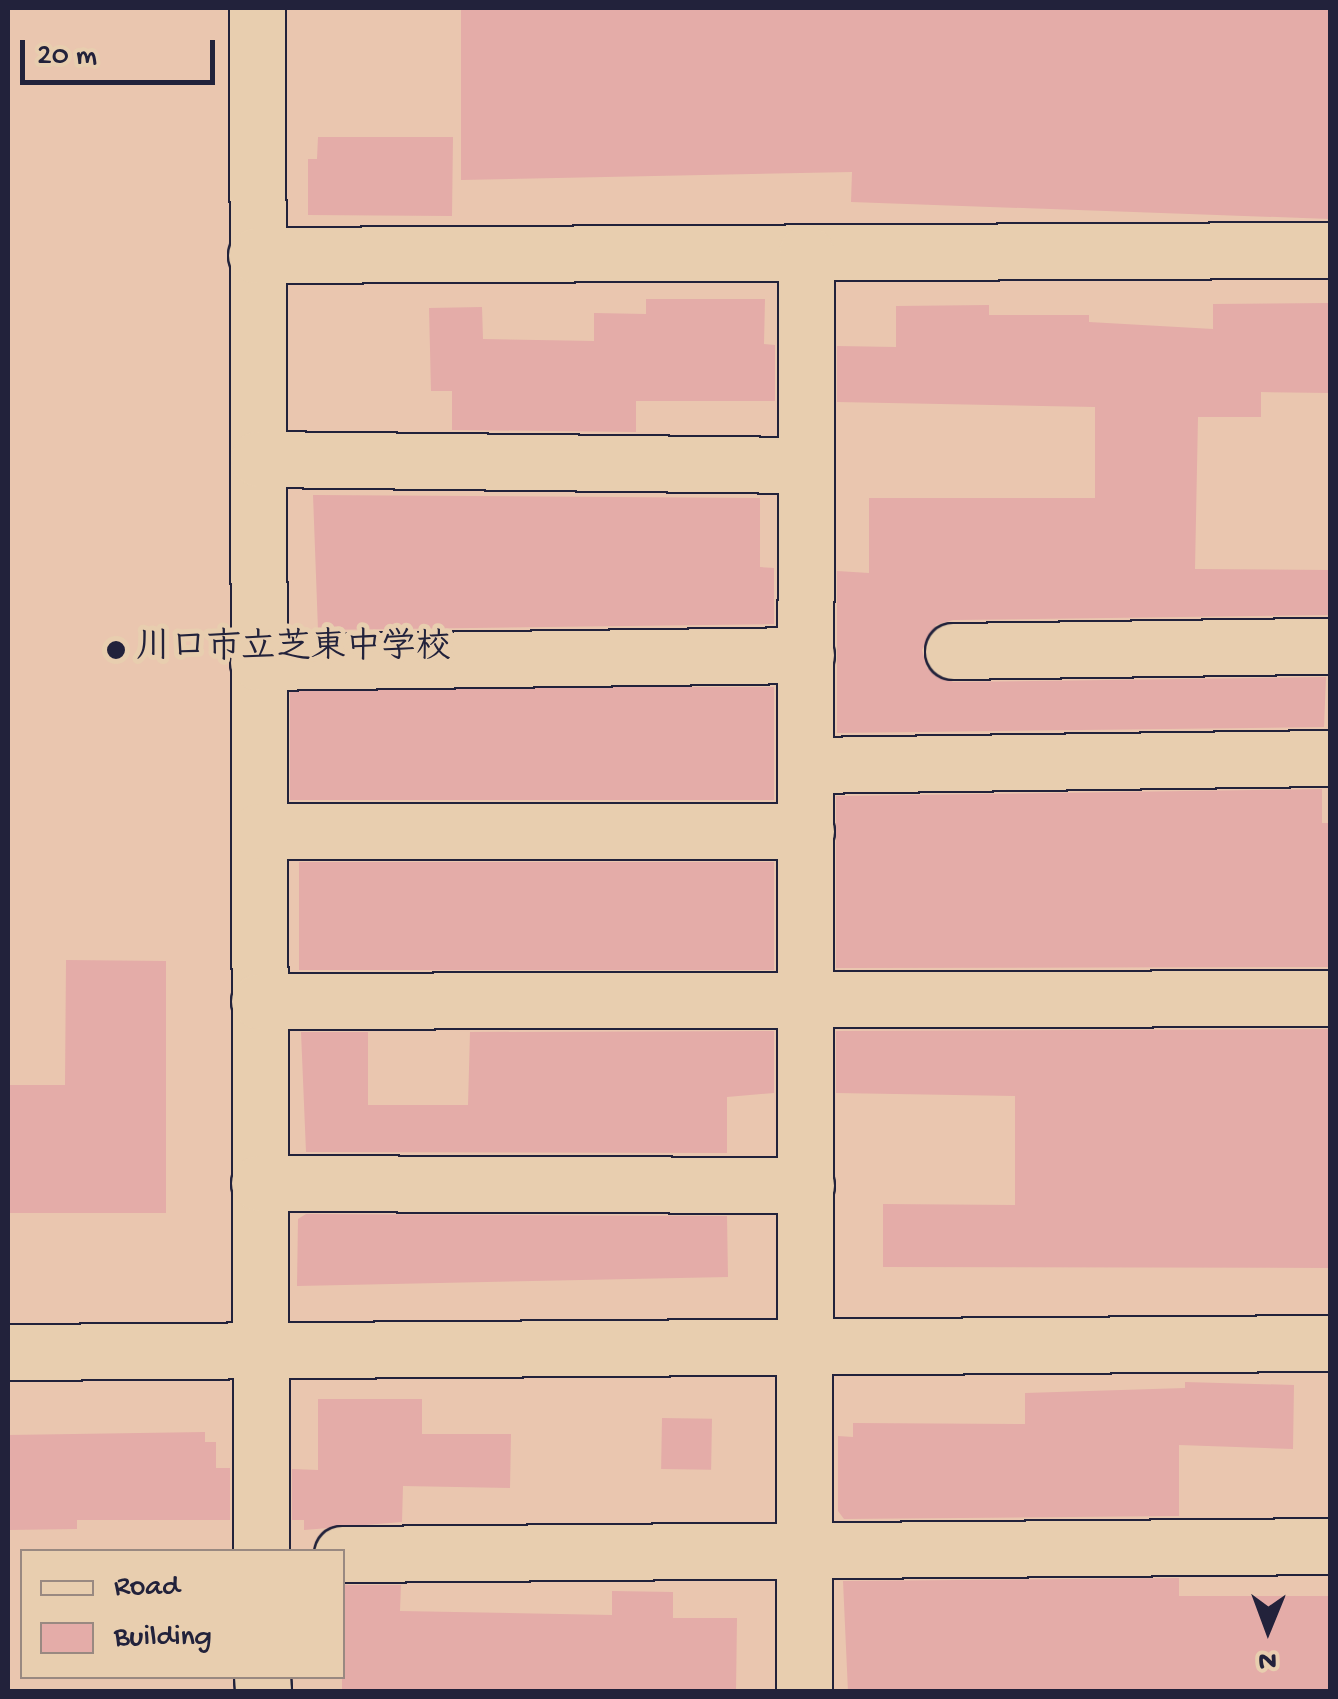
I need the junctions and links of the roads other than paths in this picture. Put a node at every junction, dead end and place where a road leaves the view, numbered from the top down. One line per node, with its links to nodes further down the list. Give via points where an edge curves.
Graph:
1 (256, 8): 4 (street)
2 (1330, 250): 3 (street)
3 (806, 253): 4 (street); 6 (street)
4 (256, 255): 5 (street)
5 (258, 459): 6 (street); 10 (street)
6 (806, 466): 9 (street)
7 (1330, 646): 8 (street)
8 (953, 651)
9 (806, 655): 10 (street); 12 (street)
10 (258, 662): 13 (street)
11 (1330, 758): 12 (street)
12 (806, 765): 14 (street)
13 (259, 831): 14 (street); 16 (street)
14 (806, 831): 17 (street)
15 (1330, 998): 17 (street)
16 (259, 1001): 17 (street); 18 (street)
17 (806, 1002): 19 (street)
18 (259, 1184): 19 (street); 23 (street)
19 (806, 1186): 21 (street)
20 (1330, 1344): 21 (street)
21 (806, 1346): 23 (street); 26 (street)
22 (8, 1352): 23 (street)
23 (259, 1353): 25 (street)
24 (1330, 1546): 26 (street)
25 (261, 1549)
26 (805, 1550): 27 (street); 28 (street)
27 (345, 1554)
28 (804, 1692)

